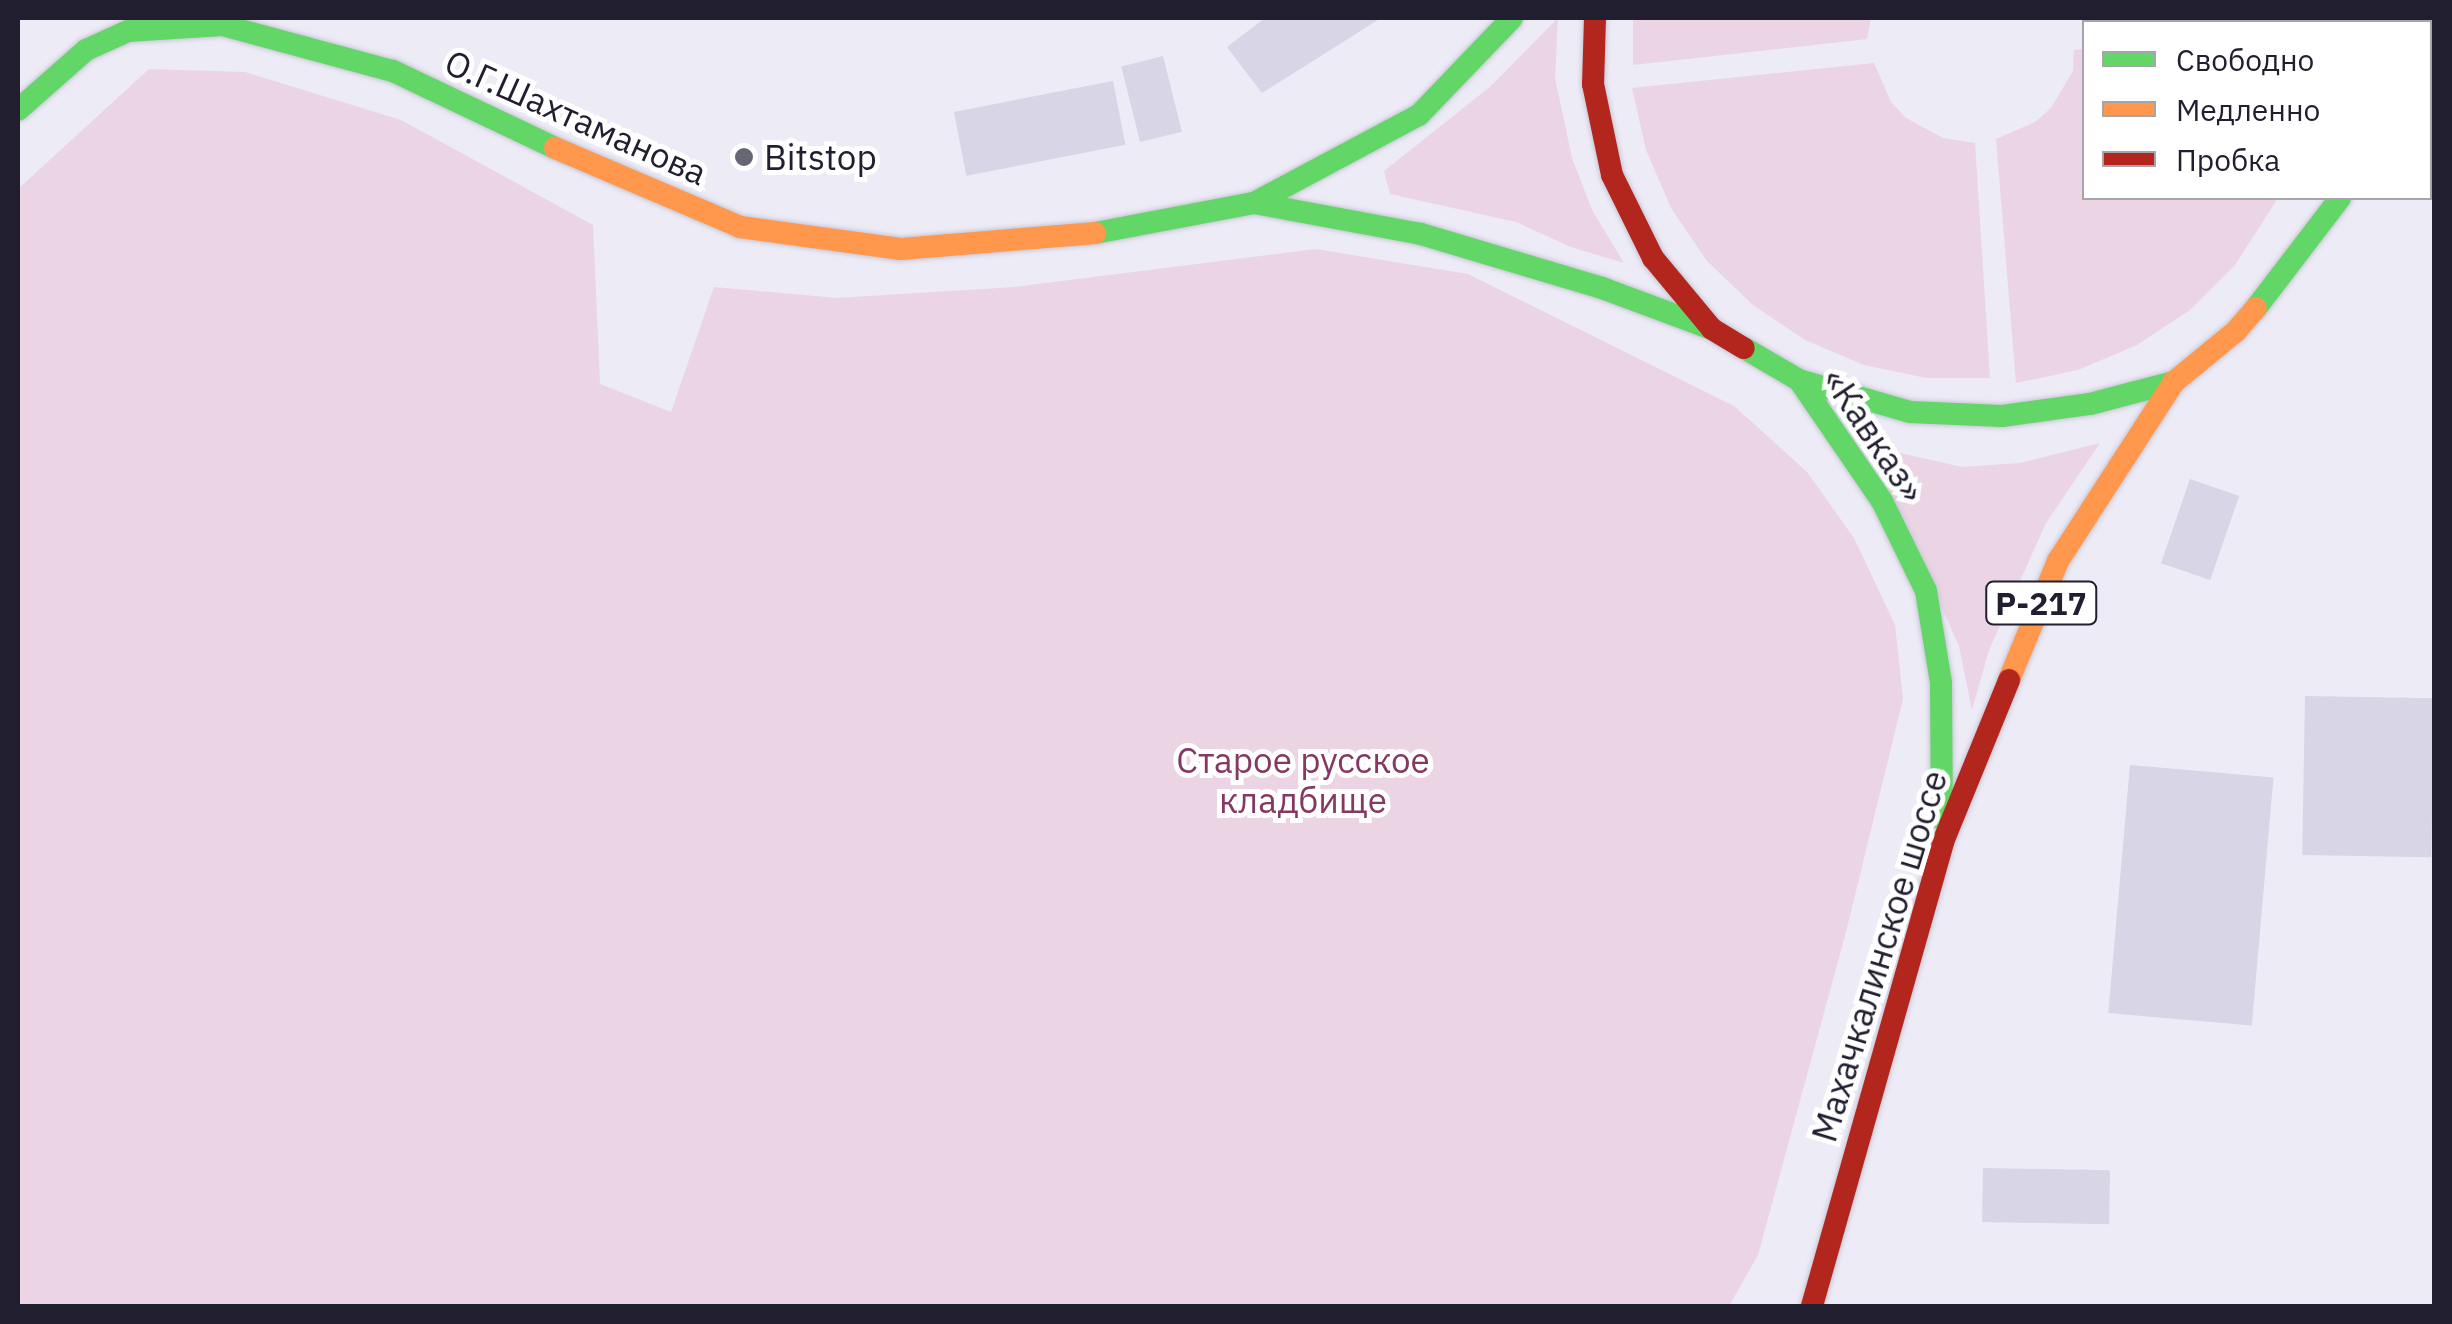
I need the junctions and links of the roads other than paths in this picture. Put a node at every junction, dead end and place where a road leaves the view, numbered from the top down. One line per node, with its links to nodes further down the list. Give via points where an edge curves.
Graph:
1 (1512, 18): 5 (main road, via 1419,115)
2 (1594, 18): 6 (main road, «Кавказ» / Р-217, via 1593,84 1612,175 1653,258)
3 (18, 110): 5 (main road, О.Г.Шахтаманова, via 86,50 128,31 222,25 392,71 628,183 740,227 901,249 1066,239)
4 (2339, 200): 8 (main road, Махачкалинское шоссе / Р-217, via 2236,331)
5 (1254, 202): 6 (main road, Р-217, via 1421,234)
6 (1712, 329): 7 (main road, «Кавказ» / Р-217)
7 (1799, 380): 8 (main road, Р-217, via 1910,412 2002,416 2090,404); 9 (main road, «Кавказ» / Р-217, via 1882,501 1926,590 1941,683)
8 (2174, 382): 9 (main road, Махачкалинское шоссе / Р-217, via 2058,561)
9 (1942, 842): 10 (main road, Махачкалинское шоссе / Р-217)
10 (1812, 1306)

